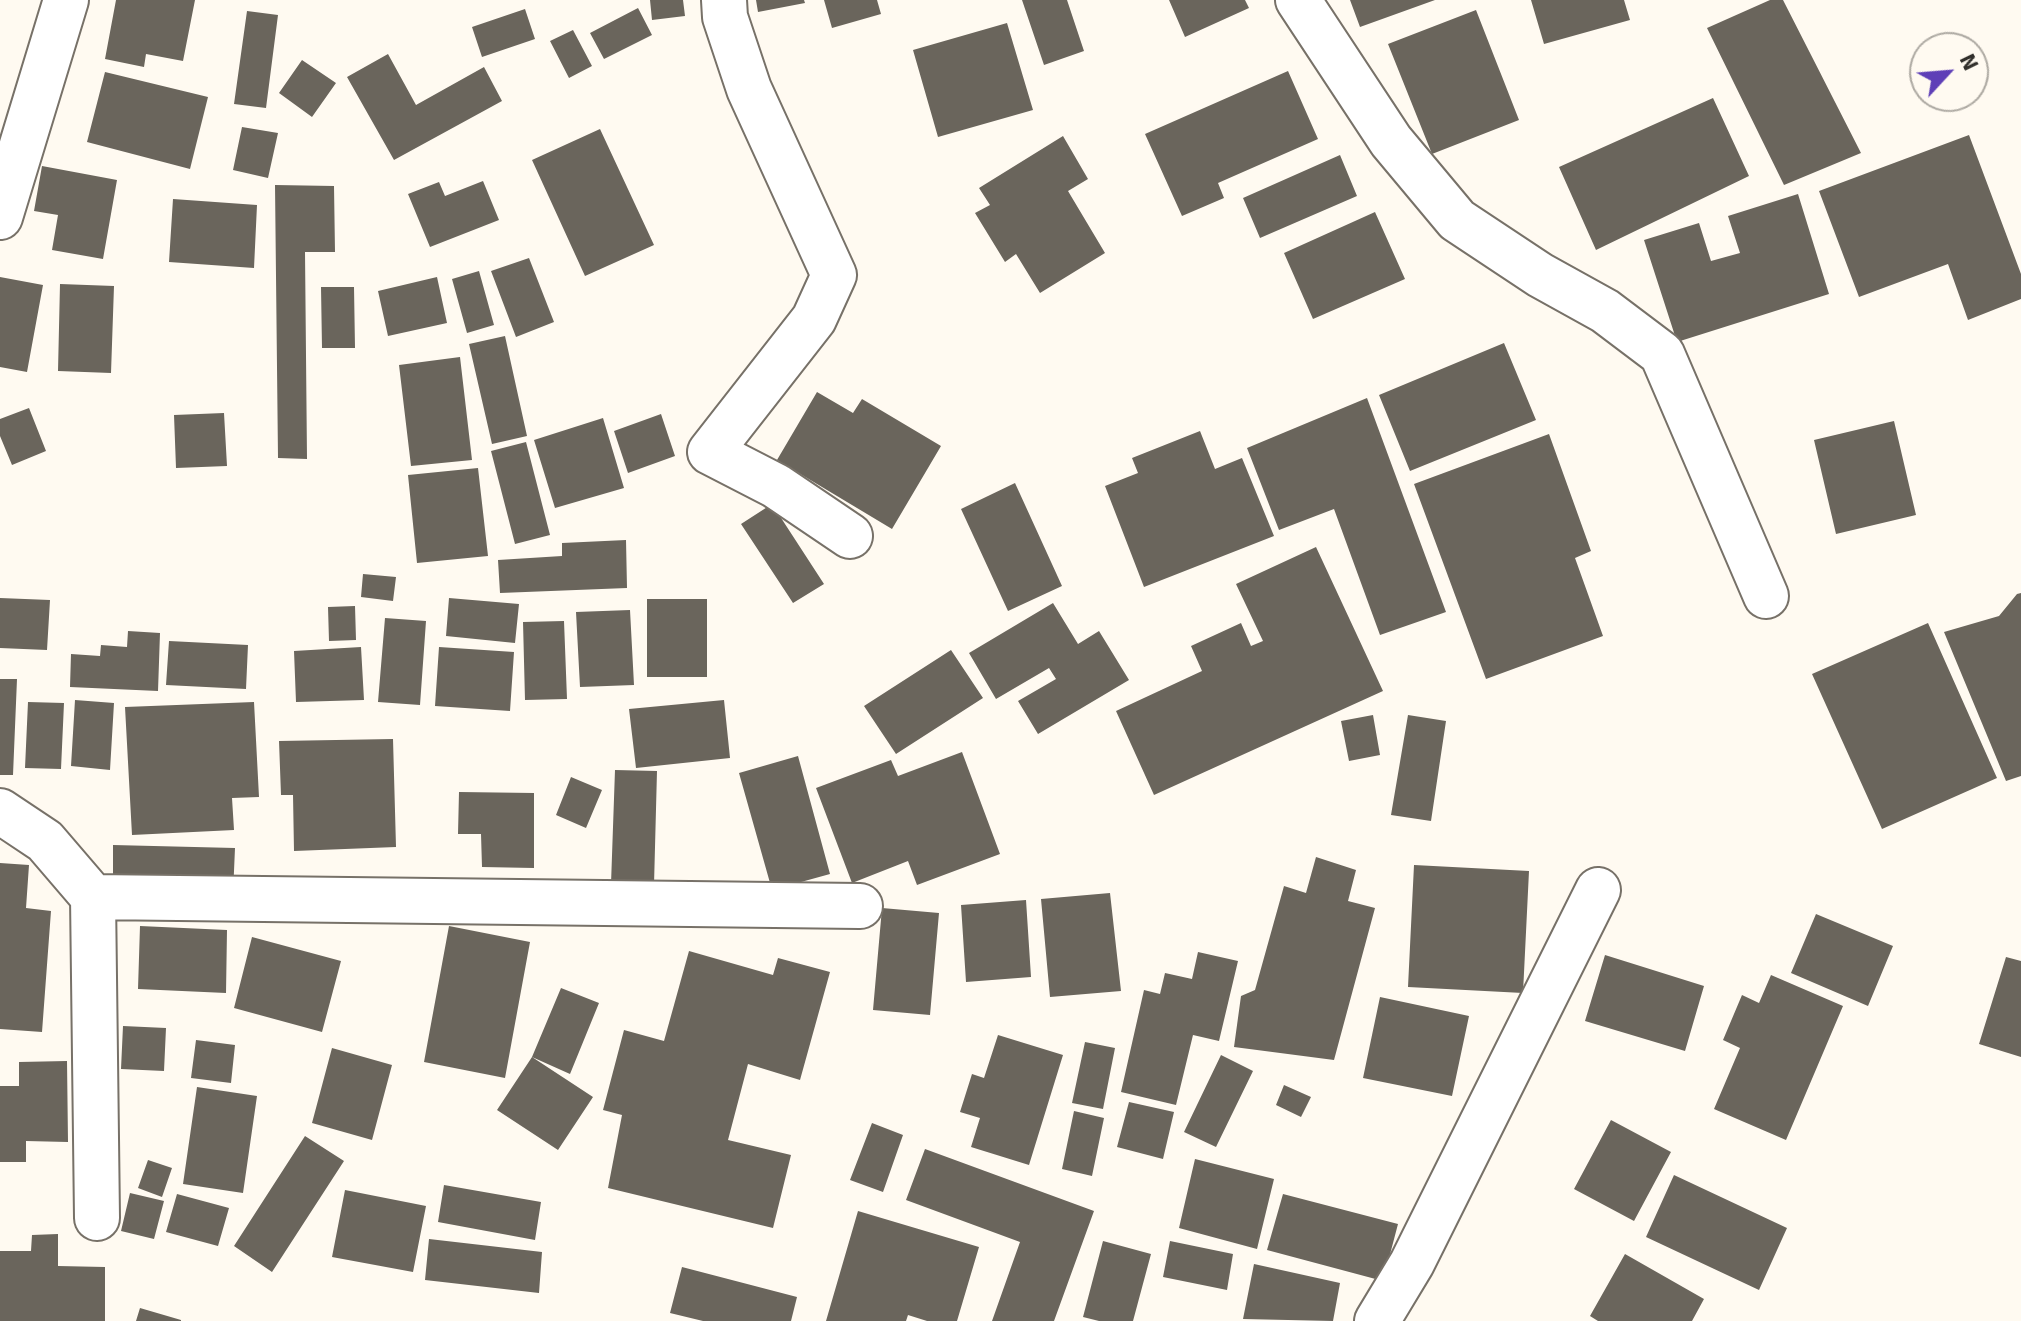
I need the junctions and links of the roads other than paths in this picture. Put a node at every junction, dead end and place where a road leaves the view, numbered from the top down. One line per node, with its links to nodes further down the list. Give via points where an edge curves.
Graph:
1 (66, 0): 4 (street)
2 (724, 0): 5 (street, via 749,89 834,275 814,319 710,452 776,486)
3 (1298, 0): 6 (street, via 1391,141 1457,220 1605,311 1662,354)
4 (0, 217)
5 (850, 536)
6 (1766, 596)
7 (0, 811): 9 (street, via 45,841)
8 (1598, 890): 12 (street, via 1412,1263)
9 (93, 897): 10 (street); 11 (street)
10 (860, 906)
11 (97, 1218)
12 (1377, 1321)

